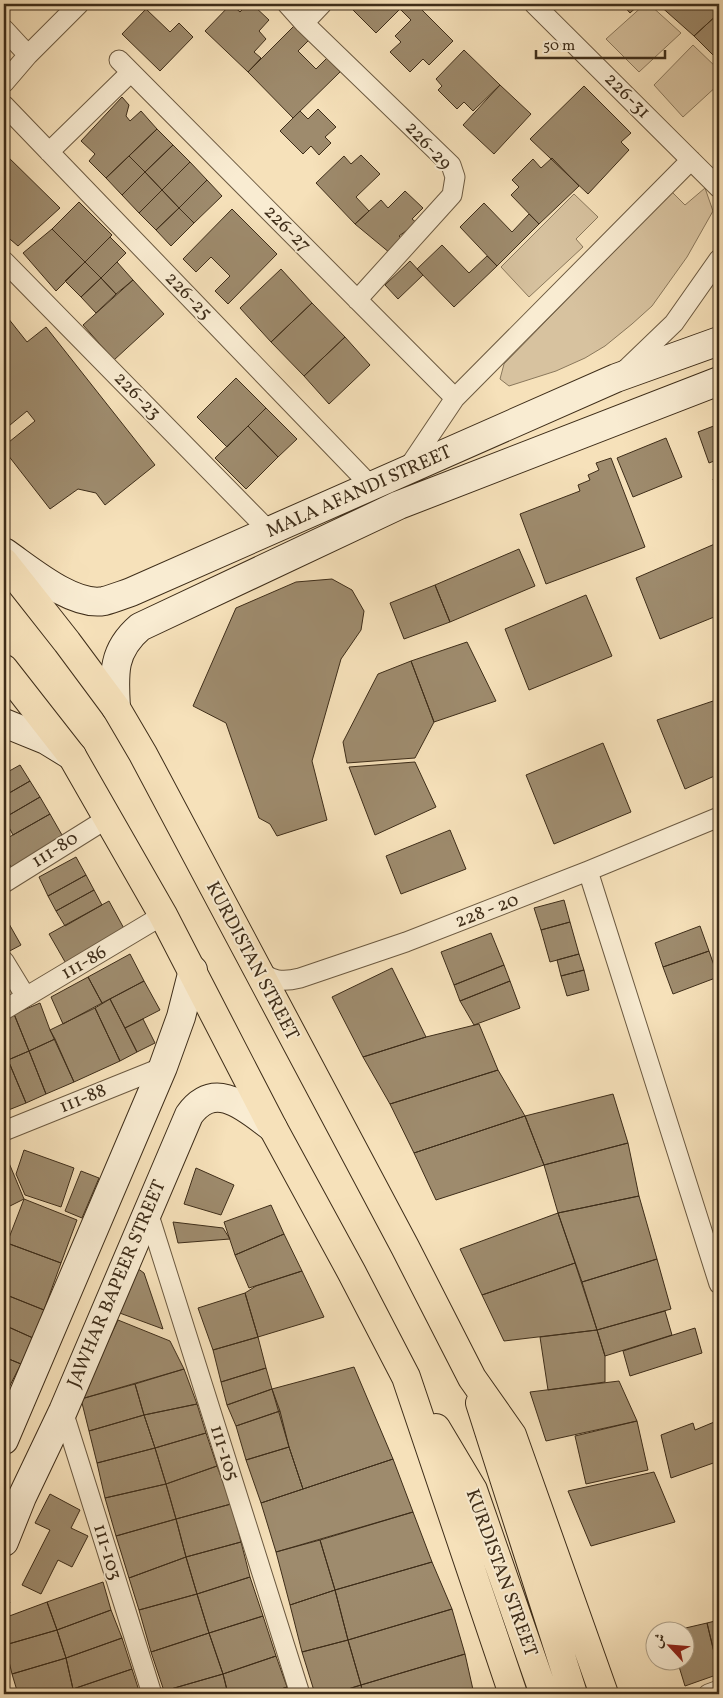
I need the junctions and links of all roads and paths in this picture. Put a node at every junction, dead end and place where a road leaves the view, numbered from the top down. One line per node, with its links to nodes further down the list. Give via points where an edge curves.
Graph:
1 (79, 4): 7 (street)
2 (287, 4): 5 (street, 226-29)
3 (322, 4): 5 (street)
4 (534, 4): 11 (street, 226-31)
5 (304, 23): 15 (street, 226-29, via 451,165 456,177 452,195)
6 (4, 30): 7 (street)
7 (28, 55): 8 (street)
8 (4, 83)
9 (4, 105): 10 (street, 226-25)
10 (49, 152): 15 (street, 226-27, via 125,66); 21 (street, 226-25)
11 (691, 160): 12 (street, 226-31); 19 (street)
12 (719, 188)
13 (719, 259): 17 (street, via 674,323)
14 (4, 260): 23 (street, 226-23)
15 (357, 300): 19 (street, 226-27)
16 (719, 342): 17 (main road, MALA AFANDI STREET)
17 (616, 378): 20 (main road, MALA AFANDI STREET)
18 (719, 381): 24 (main road, MALA AFANDI STREET, via 399,505)
19 (455, 398): 20 (street)
20 (406, 472): 21 (main road, MALA AFANDI STREET)
21 (371, 486): 22 (main road, MALA AFANDI STREET)
22 (325, 507): 23 (main road, MALA AFANDI STREET); 24 (main road)
23 (269, 532): 25 (main road, MALA AFANDI STREET, via 105,601 70,595)
24 (337, 535): 28 (main road, MALA AFANDI STREET, via 140,626 123,646 116,663)
25 (4, 552)
26 (4, 562): 28 (highway, KURDISTAN STREET)
27 (4, 669): 30 (highway, KURDISTAN STREET)
28 (116, 708): 37 (highway, KURDISTAN STREET)
29 (4, 723): 30 (main road, via 46,740)
30 (72, 756): 32 (highway, KURDISTAN STREET)
31 (719, 817): 33 (street, 228 - 20)
32 (108, 818): 34 (street, 111-80); 35 (highway, KURDISTAN STREET)
33 (588, 871): 37 (street, 228 - 20, via 406,942 300,978 276,980 264,975); 45 (street)
34 (4, 883)
35 (163, 915): 38 (highway, KURDISTAN STREET); 39 (street, 111-86)
36 (4, 960): 39 (street)
37 (254, 964): 47 (highway, KURDISTAN STREET)
38 (193, 970): 41 (main road); 42 (highway, KURDISTAN STREET)
39 (26, 996): 40 (street, 111-86)
40 (4, 1010)
41 (163, 1067): 43 (street, 111-88); 49 (main road)
42 (273, 1128): 44 (main road, JAWHAR BAPEER STREET, via 232,1100 211,1098 198,1104 189,1115); 46 (highway, KURDISTAN STREET)
43 (4, 1130)
44 (148, 1212): 48 (main road, JAWHAR BAPEER STREET); 54 (street, 111-105)
45 (719, 1284)
46 (406, 1377): 55 (highway, KURDISTAN STREET); 56 (highway, KURDISTAN STREET, via 473,1490)
47 (472, 1378): 57 (highway, KURDISTAN STREET); 58 (highway, KURDISTAN STREET, via 512,1435)
48 (63, 1411): 50 (main road, JAWHAR BAPEER STREET); 53 (street, 111-103)
49 (4, 1440)
50 (13, 1492): 51 (main road, JAWHAR BAPEER STREET)
51 (4, 1542)
52 (719, 1690): 59 (street)
53 (152, 1694)
54 (300, 1694)
55 (514, 1694)
56 (544, 1694)
57 (573, 1694)
58 (604, 1694)
59 (708, 1694)

